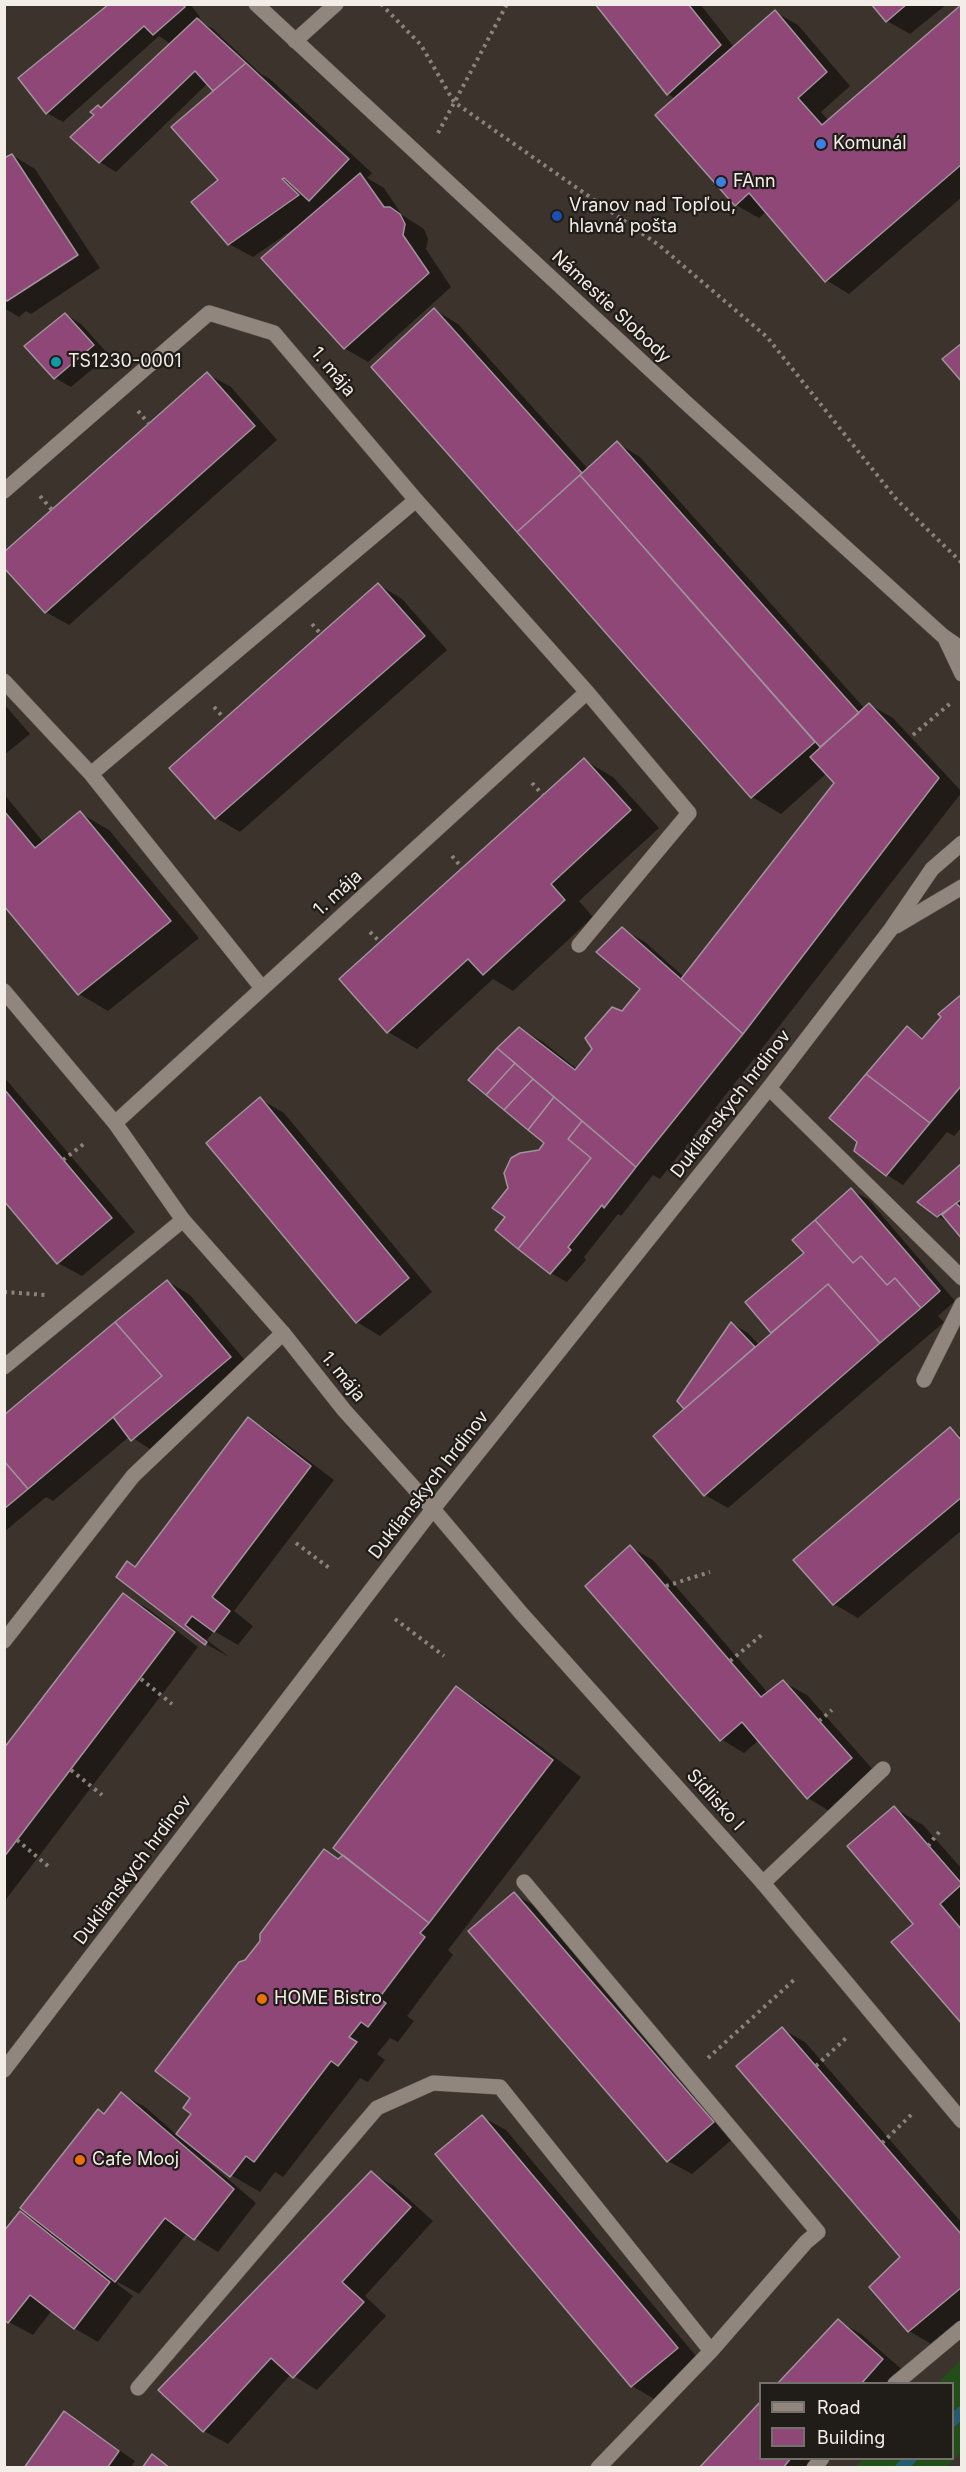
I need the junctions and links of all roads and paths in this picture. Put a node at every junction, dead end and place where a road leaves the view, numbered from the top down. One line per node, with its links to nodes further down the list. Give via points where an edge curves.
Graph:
1 (256, 4): 5 (street, Námestie Slobody)
2 (336, 4): 5 (street)
3 (381, 4): 6 (path, via 421,45)
4 (507, 4): 6 (path)
5 (295, 41): 11 (street, Námestie Slobody)
6 (454, 102): 7 (path); 10 (path, via 660,246 767,337 897,500)
7 (436, 136)
8 (4, 491): 9 (street, 1. mája, via 209,313 274,333)
9 (416, 500): 15 (street, 1. mája); 18 (street)
10 (962, 563)
11 (943, 636): 12 (street); 13 (street)
12 (962, 649)
13 (962, 674)
14 (4, 681): 18 (street)
15 (587, 692): 22 (street, 1. mája, via 689,813); 23 (street, 1. mája)
16 (960, 695): 17 (path)
17 (913, 735)
18 (91, 774): 23 (street)
19 (962, 843): 21 (street, Duklianskych hrdinov, via 932,869)
20 (962, 887): 21 (street)
21 (891, 929): 25 (street, Duklianskych hrdinov)
22 (579, 945)
23 (262, 988): 26 (street, 1. mája)
24 (4, 991): 26 (street, 1. mája)
25 (769, 1088): 30 (street); 35 (street, Duklianskych hrdinov)
26 (115, 1123): 29 (street, 1. mája)
27 (85, 1143): 28 (path)
28 (63, 1160)
29 (183, 1220): 32 (street, 1. mája); 33 (street)
30 (962, 1278)
31 (962, 1304): 34 (street)
32 (283, 1333): 35 (street, 1. mája, via 344,1410); 42 (street, via 133,1476)
33 (4, 1367)
34 (924, 1380)
35 (434, 1509): 57 (street, Sídlisko I); 61 (street, Duklianskych hrdinov)
36 (296, 1543): 37 (path)
37 (332, 1570)
38 (710, 1572): 39 (path)
39 (666, 1586)
40 (395, 1619): 43 (path)
41 (764, 1633): 44 (path)
42 (4, 1641)
43 (444, 1656)
44 (730, 1661)
45 (141, 1679): 46 (path)
46 (171, 1704)
47 (832, 1710): 48 (path)
48 (819, 1721)
49 (883, 1769): 57 (street)
50 (71, 1770): 51 (path)
51 (102, 1795)
52 (939, 1832): 54 (path)
53 (17, 1840): 55 (path)
54 (928, 1846)
55 (48, 1866)
56 (524, 1882): 62 (street)
57 (764, 1883): 64 (street, Sídlisko I)
58 (795, 1979): 62 (path)
59 (846, 2038): 60 (path)
60 (816, 2066)
61 (4, 2070)
62 (688, 2077): 67 (street, via 818,2232)
63 (912, 2114): 65 (path)
64 (962, 2121)
65 (882, 2143)
66 (962, 2328): 68 (street)
67 (711, 2350): 69 (street, via 500,2087 433,2083 377,2108); 70 (street)
68 (896, 2382)
69 (138, 2388)
70 (598, 2468)

